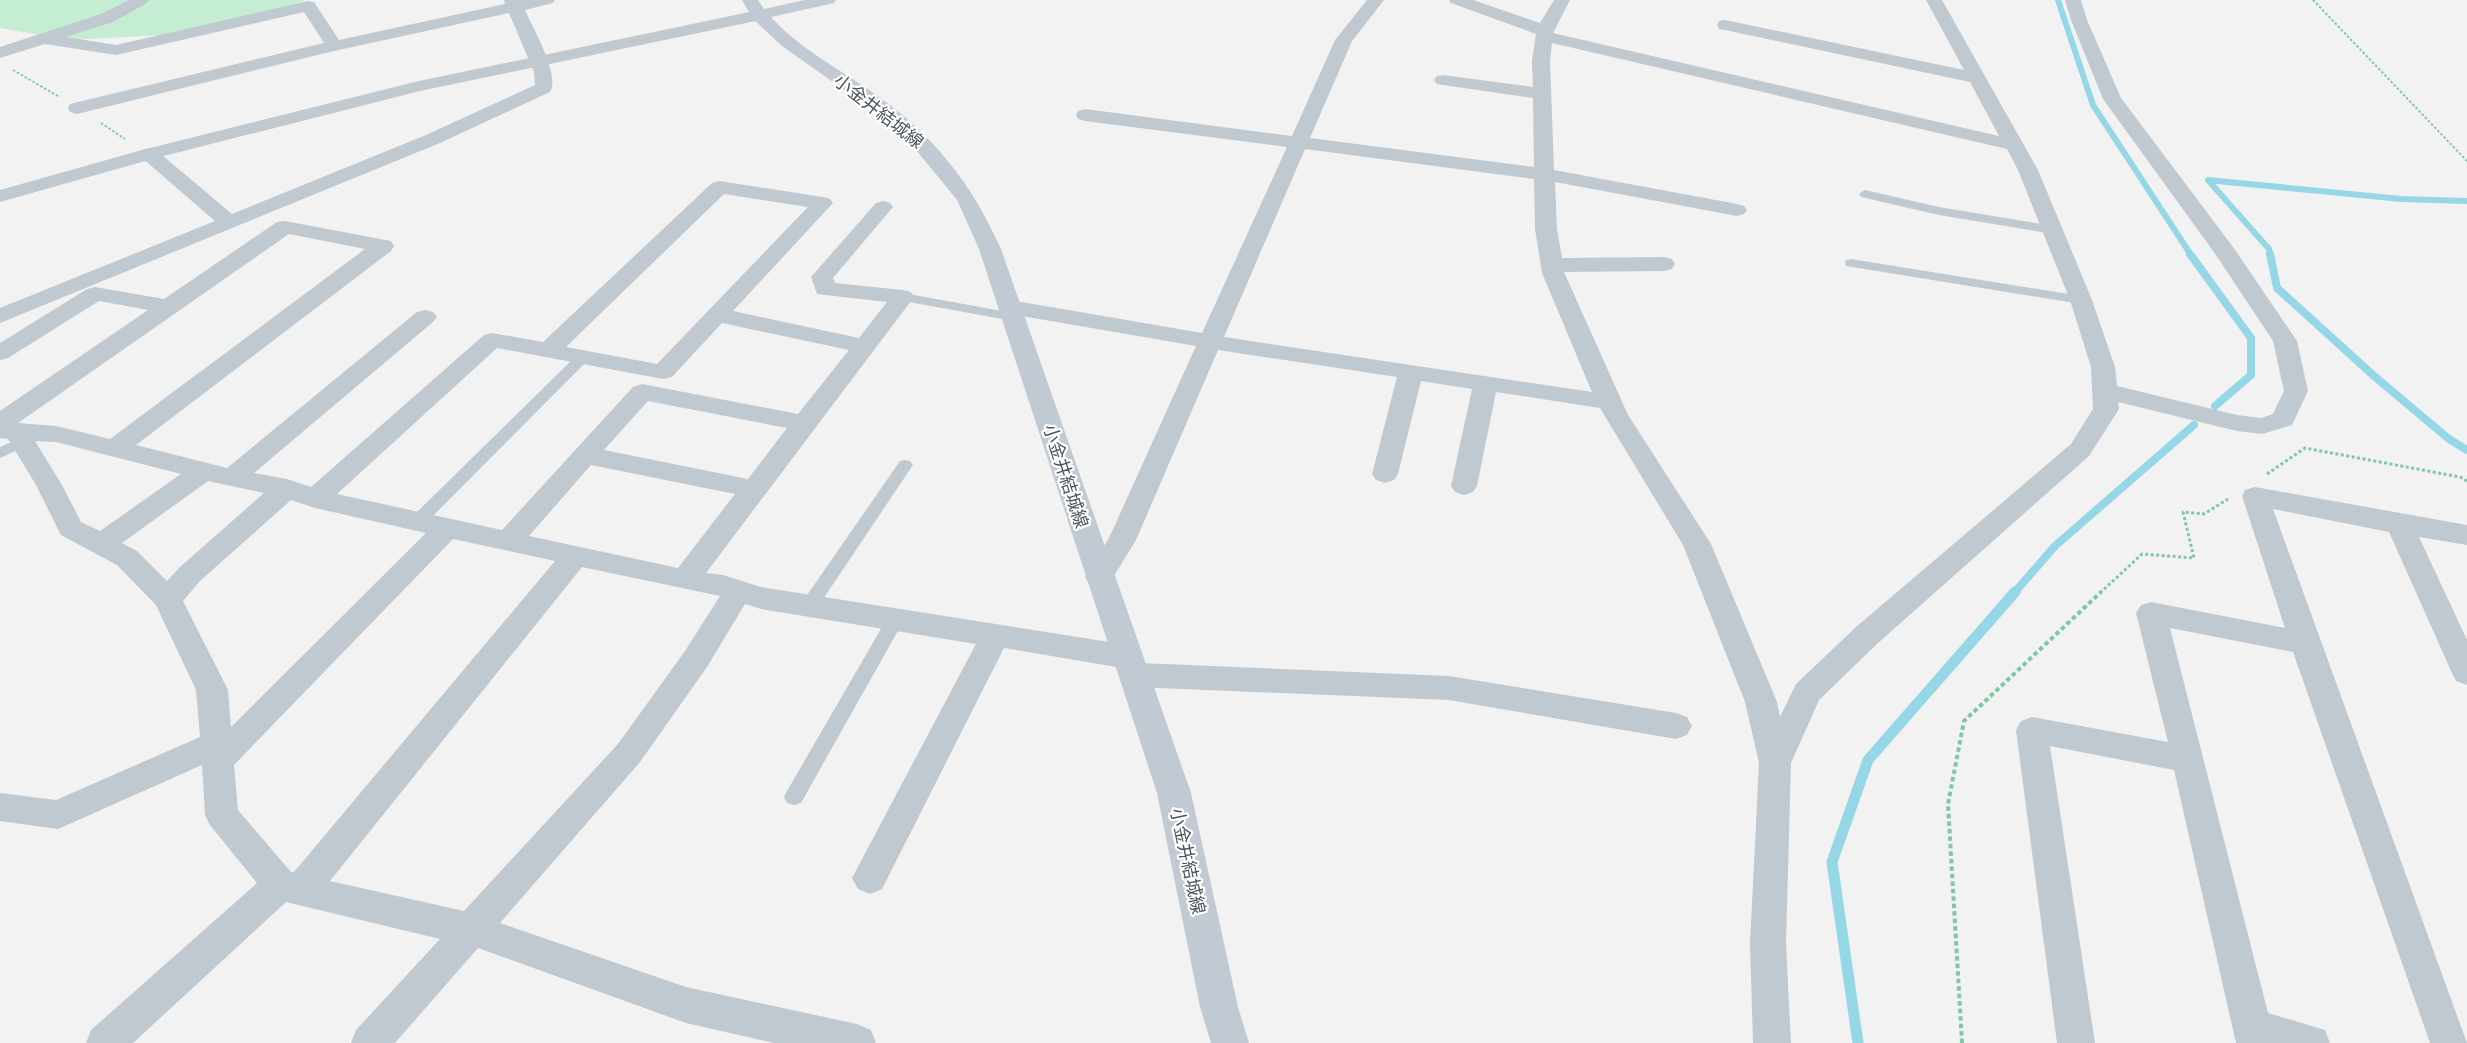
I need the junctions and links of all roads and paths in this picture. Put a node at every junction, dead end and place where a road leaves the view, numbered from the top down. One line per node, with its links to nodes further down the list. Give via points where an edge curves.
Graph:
1 (141, 0): 14 (street, via 107,18)
2 (547, 0): 10 (street)
3 (828, 0): 11 (main road)
4 (1376, 0): 23 (street, via 1344,40)
5 (1457, 0): 13 (street)
6 (1562, 0): 13 (street)
7 (1934, 0): 18 (street)
8 (2074, 0): 51 (street, via 2078,20 2112,99 2225,252 2285,341 2296,391 2283,419 2262,426 2237,423)
9 (2313, 0): 26 (path)
10 (513, 4): 15 (street); 17 (street)
11 (754, 7): 17 (street); 40 (main road, 小金井結城線, via 805,55 868,97 920,140 964,195 990,249)
12 (1725, 25): 18 (street)
13 (1545, 34): 20 (street, via 1541,61); 24 (street)
14 (41, 38): 15 (street, via 116,50 308,6); 16 (street)
15 (334, 46): 21 (street)
16 (0, 53)
17 (538, 61): 25 (street, via 419,86); 32 (street, via 544,88 433,139)
18 (1977, 78): 24 (street)
19 (1443, 80): 20 (street)
20 (1542, 94): 27 (street)
21 (77, 108)
22 (1084, 115): 23 (street)
23 (1299, 141): 27 (street); 44 (street)
24 (2014, 145): 33 (street)
25 (149, 154): 29 (street); 32 (street)
26 (2467, 161)
27 (1545, 174): 31 (street); 36 (street, via 1546,229)
28 (1865, 194): 33 (lane, via 1939,211)
29 (0, 196)
30 (883, 207): 37 (street, via 822,277 825,290)
31 (1737, 210)
32 (229, 222): 42 (street)
33 (2053, 230): 38 (street)
34 (1851, 262): 38 (lane)
35 (1664, 264): 36 (street)
36 (1552, 265): 52 (street)
37 (903, 297): 40 (lane); 45 (street)
38 (2081, 300): 51 (street, via 2103,367)
39 (168, 308): 47 (street, via 95,294); 54 (street); 55 (street, via 285,227 383,246)
40 (1011, 312): 44 (street); 75 (main road, 小金井結城線)
41 (717, 315): 45 (street); 46 (street, via 823,203 719,188); 48 (street, via 663,372)
42 (0, 316)
43 (425, 317): 61 (street)
44 (1211, 342): 49 (street); 75 (street, via 1122,540)
45 (864, 346): 53 (street)
46 (548, 351): 48 (street); 67 (street, via 492,340)
47 (0, 353)
48 (583, 357): 68 (lane)
49 (1411, 372): 50 (street); 59 (street)
50 (1485, 384): 52 (street); 63 (street)
51 (2105, 391): 88 (street, via 2106,409 2080,450 1867,635 1807,693)
52 (1610, 402): 88 (street, via 1696,544 1761,702)
53 (804, 423): 56 (street, via 642,392); 65 (street)
54 (7, 436): 55 (street, via 56,434); 73 (street, via 49,485 71,528)
55 (114, 448): 58 (street)
56 (586, 455): 65 (street); 72 (street)
57 (905, 466): 79 (lane)
58 (204, 471): 61 (street); 73 (street)
59 (1385, 474)
60 (2263, 476): 62 (path, via 2305,448 2460,477)
61 (232, 478): 64 (street)
62 (2467, 481)
63 (1464, 486)
64 (288, 488): 67 (street); 78 (street, via 190,574)
65 (754, 489): 76 (street)
66 (2230, 498): 100 (path, via 2204,514 2183,512 2194,558 2142,554 1964,721 1948,804)
67 (315, 499): 68 (street)
68 (418, 521): 70 (street)
69 (2399, 524): 71 (street); 82 (street, via 2255,496); 84 (street)
70 (447, 528): 72 (street); 86 (street)
71 (2467, 535)
72 (508, 541): 74 (street)
73 (101, 544): 78 (street, via 126,558)
74 (576, 555): 76 (street); 92 (street)
75 (1099, 577): 83 (main road, 小金井結城線)
76 (685, 580): 77 (street)
77 (738, 591): 79 (street); 93 (street, via 696,659 629,753)
78 (168, 599): 86 (street, via 212,690)
79 (809, 606): 80 (street)
80 (895, 620): 81 (street); 89 (lane)
81 (994, 636): 83 (street); 91 (street)
82 (2305, 643): 87 (street, via 2151,613); 103 (street)
83 (1131, 666): 85 (street, via 1449,688); 98 (main road, 小金井結城線, via 1174,794 1219,1007)
84 (2467, 673)
85 (1676, 726)
86 (217, 752): 90 (street, via 58,815); 92 (street, via 222,815)
87 (2188, 759): 94 (street); 101 (street, via 2032,730)
88 (1775, 763): 99 (street, via 1768,943)
89 (794, 797)
90 (0, 806)
91 (870, 878)
92 (291, 888): 93 (street); 95 (street)
93 (472, 930): 96 (street); 97 (street, via 686,1005)
94 (2254, 1036): 102 (street)
95 (105, 1043)
96 (370, 1043)
97 (857, 1043)
98 (1230, 1043)
99 (1772, 1043)
100 (1962, 1043)
101 (2076, 1043)
102 (2311, 1043)
103 (2449, 1043)

